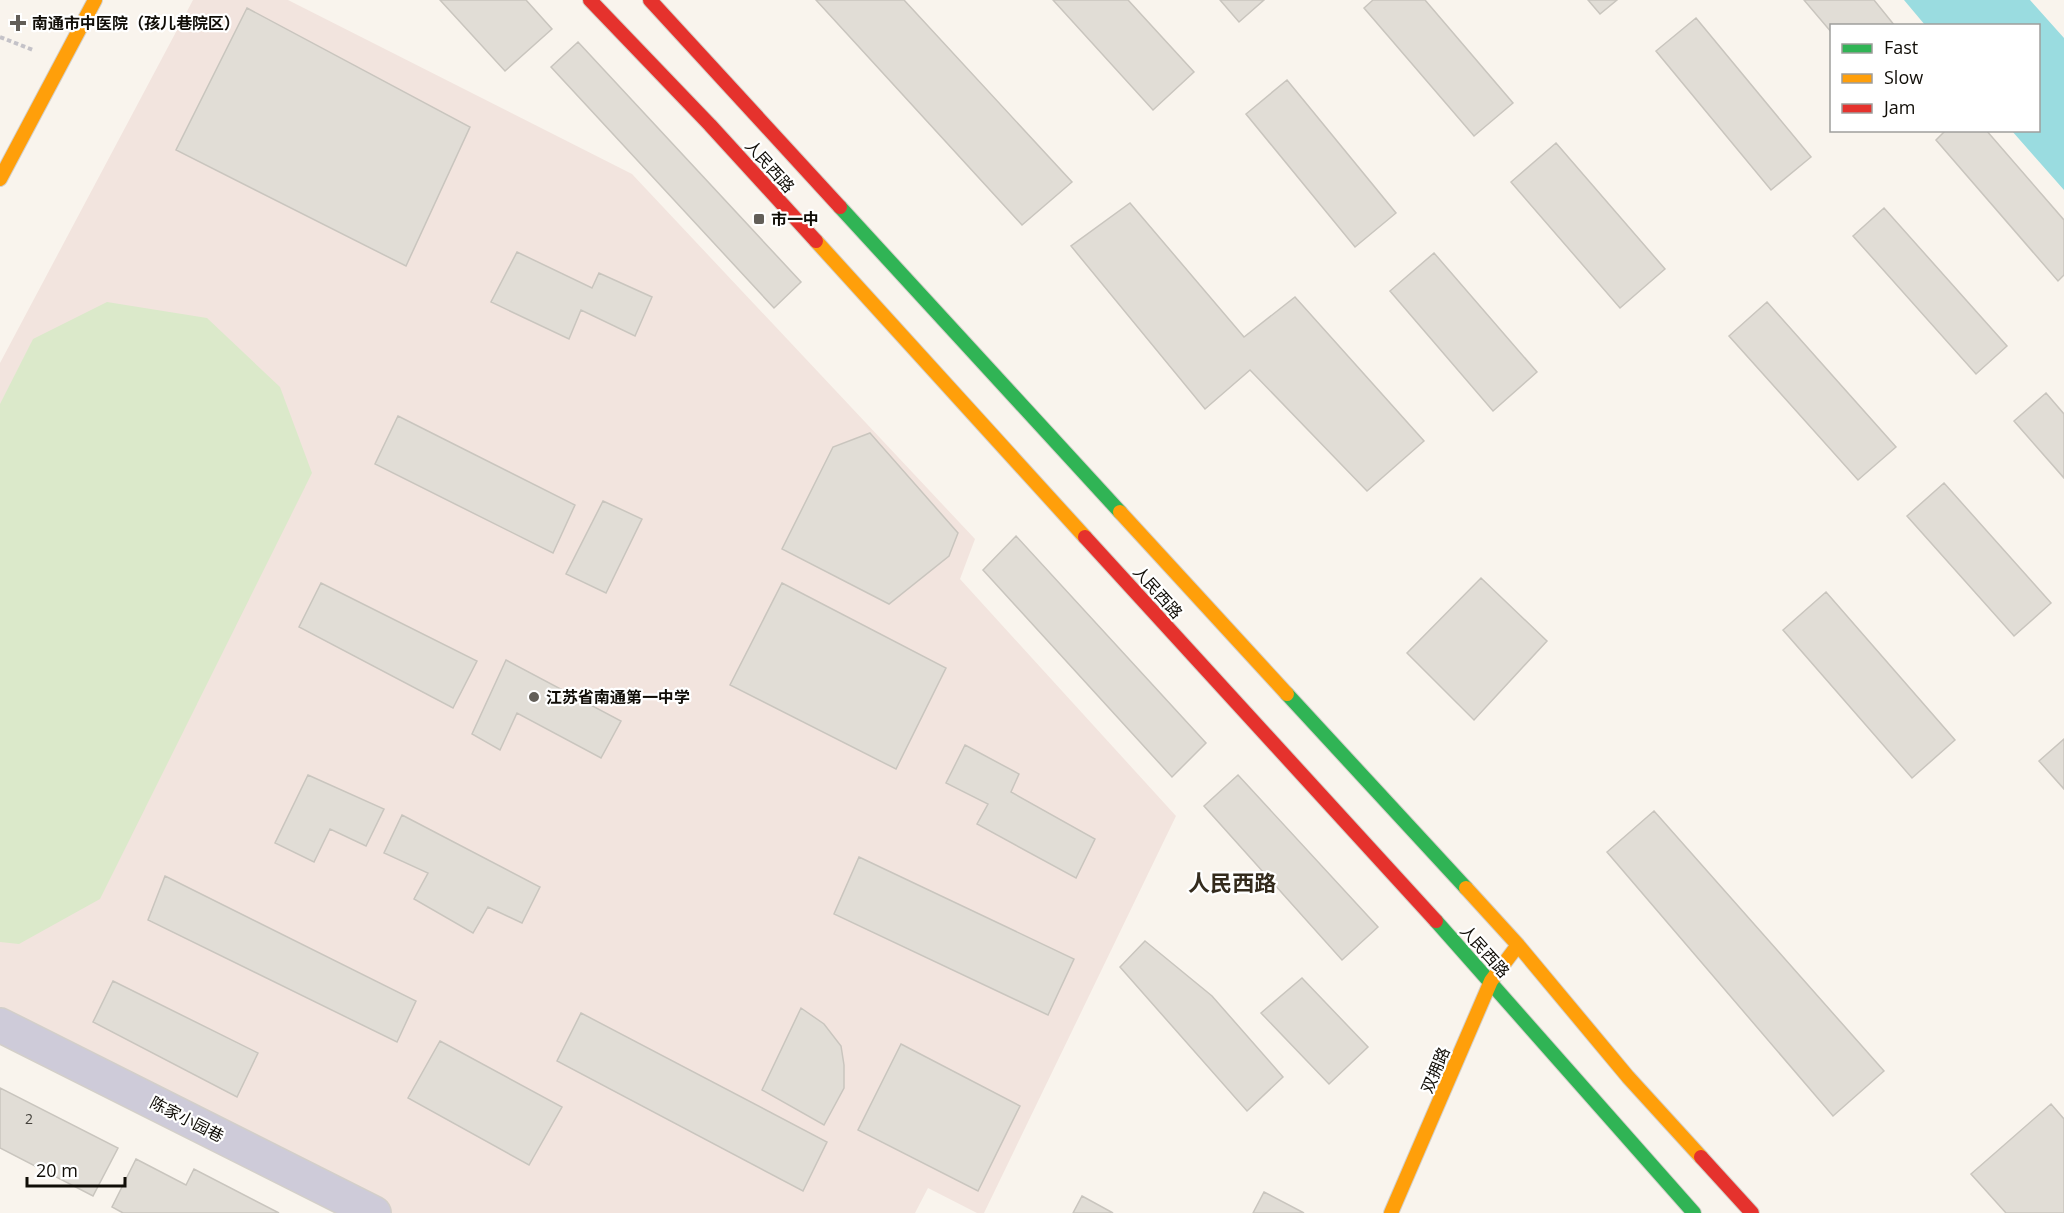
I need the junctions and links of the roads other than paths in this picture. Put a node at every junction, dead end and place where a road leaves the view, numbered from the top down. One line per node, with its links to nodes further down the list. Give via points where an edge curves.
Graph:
1 (95, 0): 4 (main road)
2 (590, 0): 6 (main road, 人民西路, via 710,125)
3 (650, 0): 5 (main road, 人民西路)
4 (0, 179)
5 (1518, 945): 6 (main road, 双拥路); 11 (main road, 人民西路, via 1628,1077)
6 (1491, 981): 9 (main road, 双拥路); 10 (main road, 人民西路)
7 (0, 1025): 8 (street, 陈家小园巷)
8 (374, 1213)
9 (1391, 1213)
10 (1694, 1213)
11 (1752, 1213)

